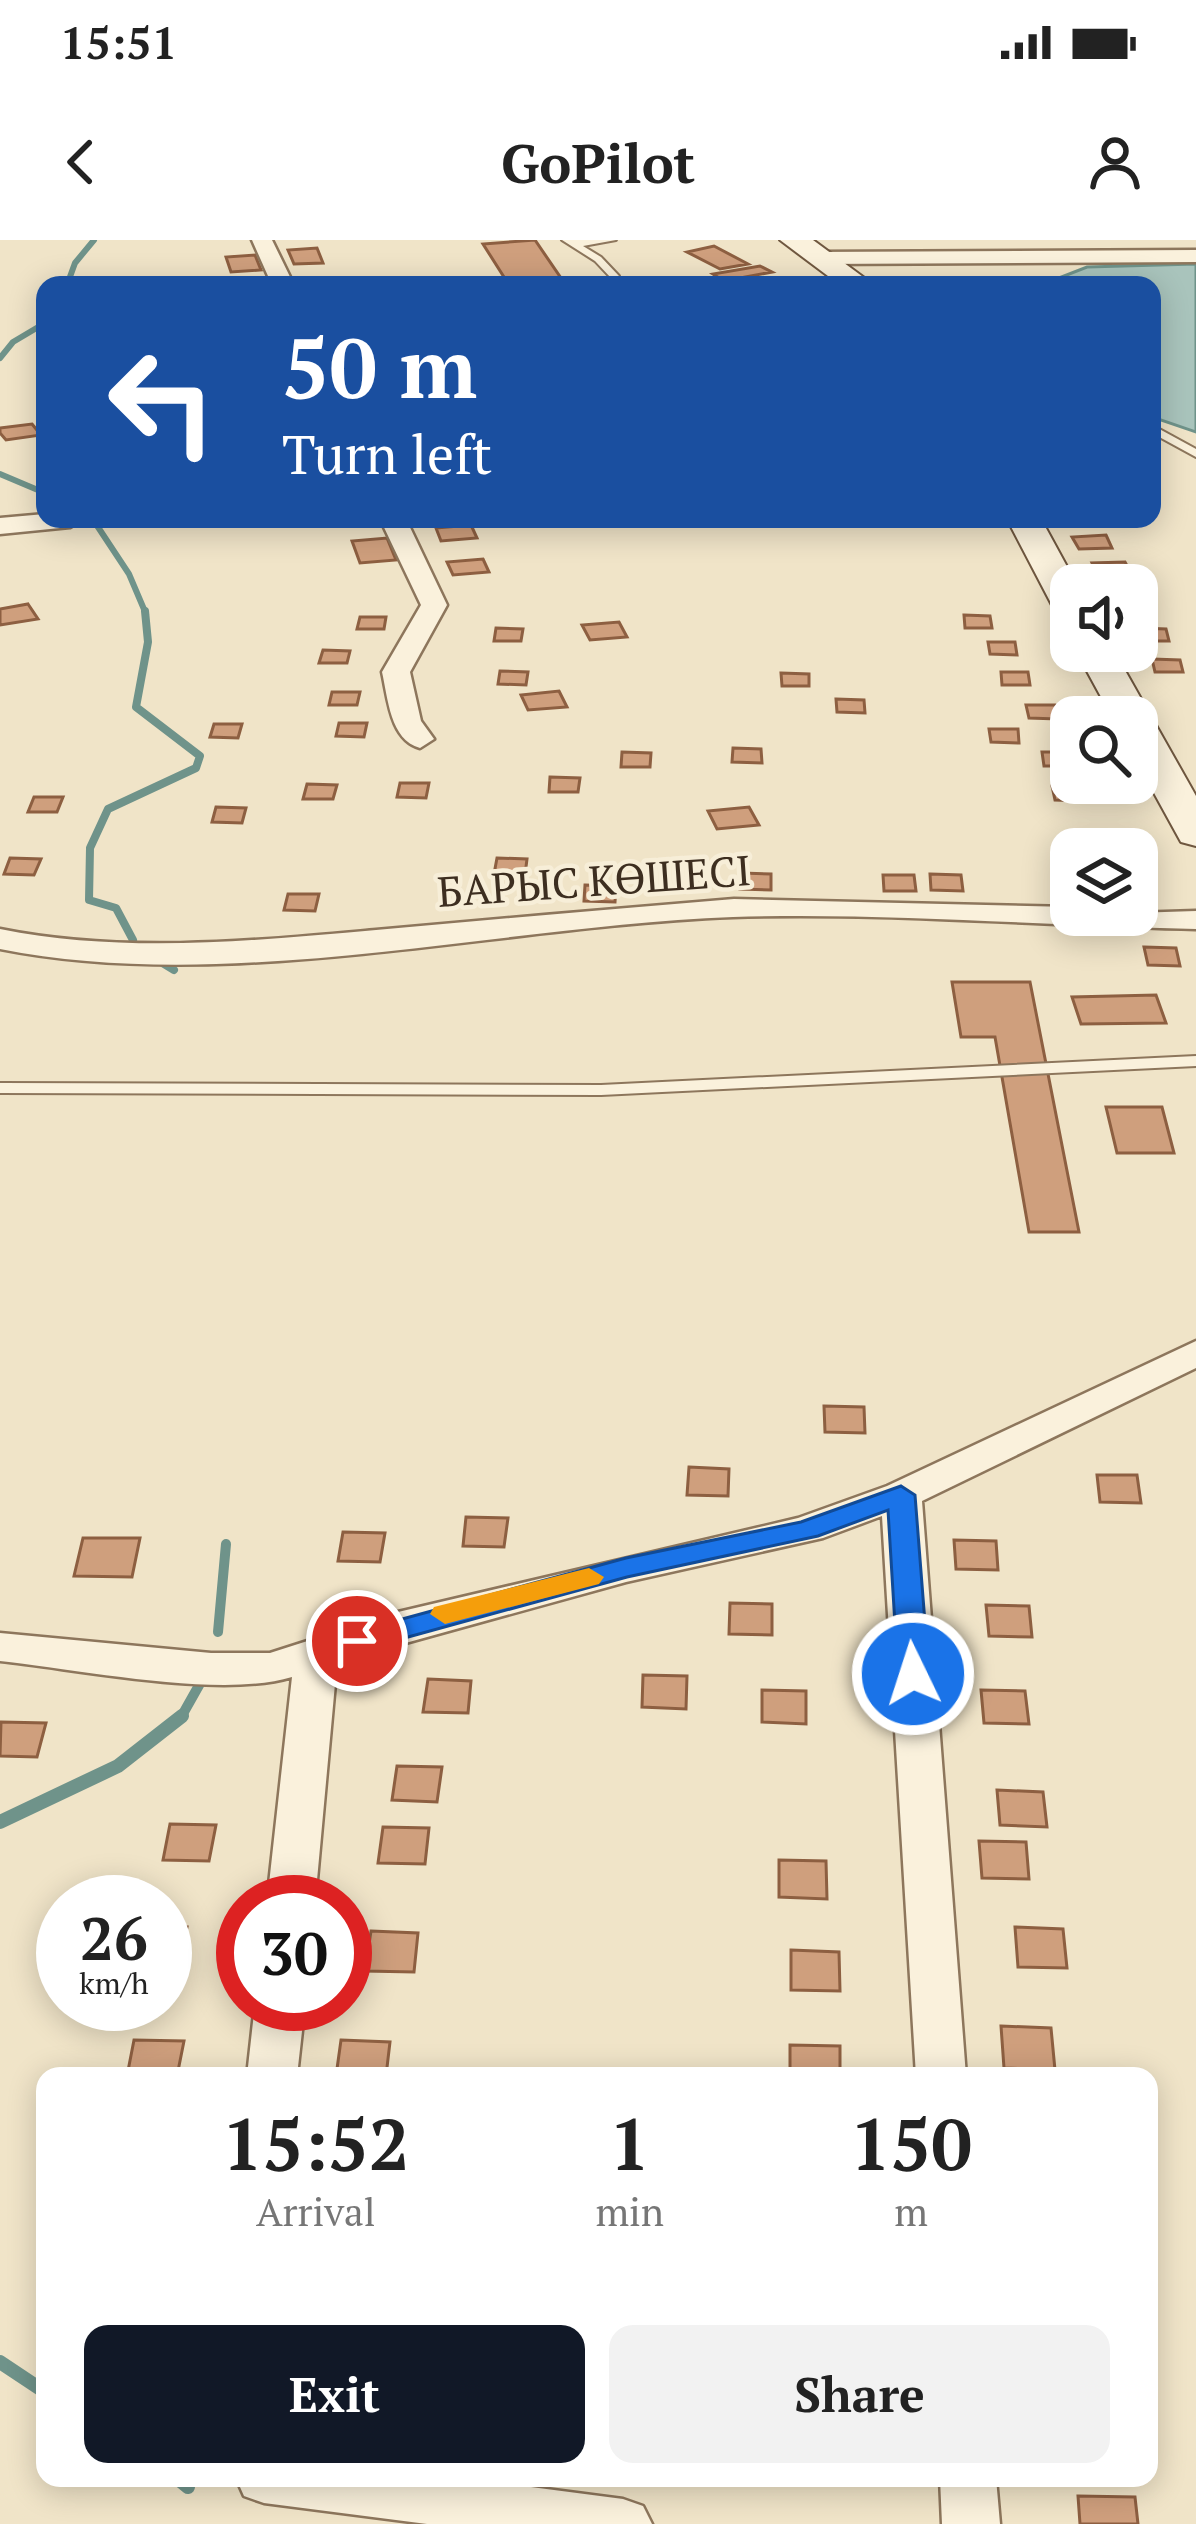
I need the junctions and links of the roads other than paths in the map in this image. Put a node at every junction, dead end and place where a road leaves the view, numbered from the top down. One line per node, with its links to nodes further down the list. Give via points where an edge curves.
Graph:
1 (262, 240): 8 (street)
2 (611, 240): 4 (lane)
3 (1016, 240): 7 (street)
4 (571, 242): 9 (lane)
5 (806, 249): 7 (street); 10 (main road)
6 (1196, 256): 7 (street)
7 (993, 258)
8 (279, 276)
9 (614, 276)
10 (846, 276)
11 (1161, 433): 12 (lane)
12 (1196, 454)
13 (36, 522): 14 (street)
14 (0, 526)
15 (397, 528): 18 (street, via 434,605 395,672 406,722)
16 (1029, 528): 17 (main road)
17 (1050, 568)
18 (420, 739)
19 (1158, 764): 20 (main road)
20 (1196, 832)
21 (1196, 920): 22 (street, БАРЫС КӨШЕСІ, via 734,908 254,950 147,953)
22 (0, 939)
23 (1196, 1061): 24 (lane, via 601,1090)
24 (0, 1088)
25 (1196, 1353): 26 (street)
26 (901, 1495): 28 (street, via 808,1529 398,1626); 32 (street)
27 (0, 1648): 28 (street, via 211,1668 272,1668)
28 (316, 1656): 29 (street)
29 (294, 1875)
30 (277, 2031): 31 (street)
31 (273, 2067)
32 (939, 2067)
33 (334, 2487): 35 (street)
34 (969, 2487): 36 (street)
35 (623, 2524)
36 (971, 2524)

